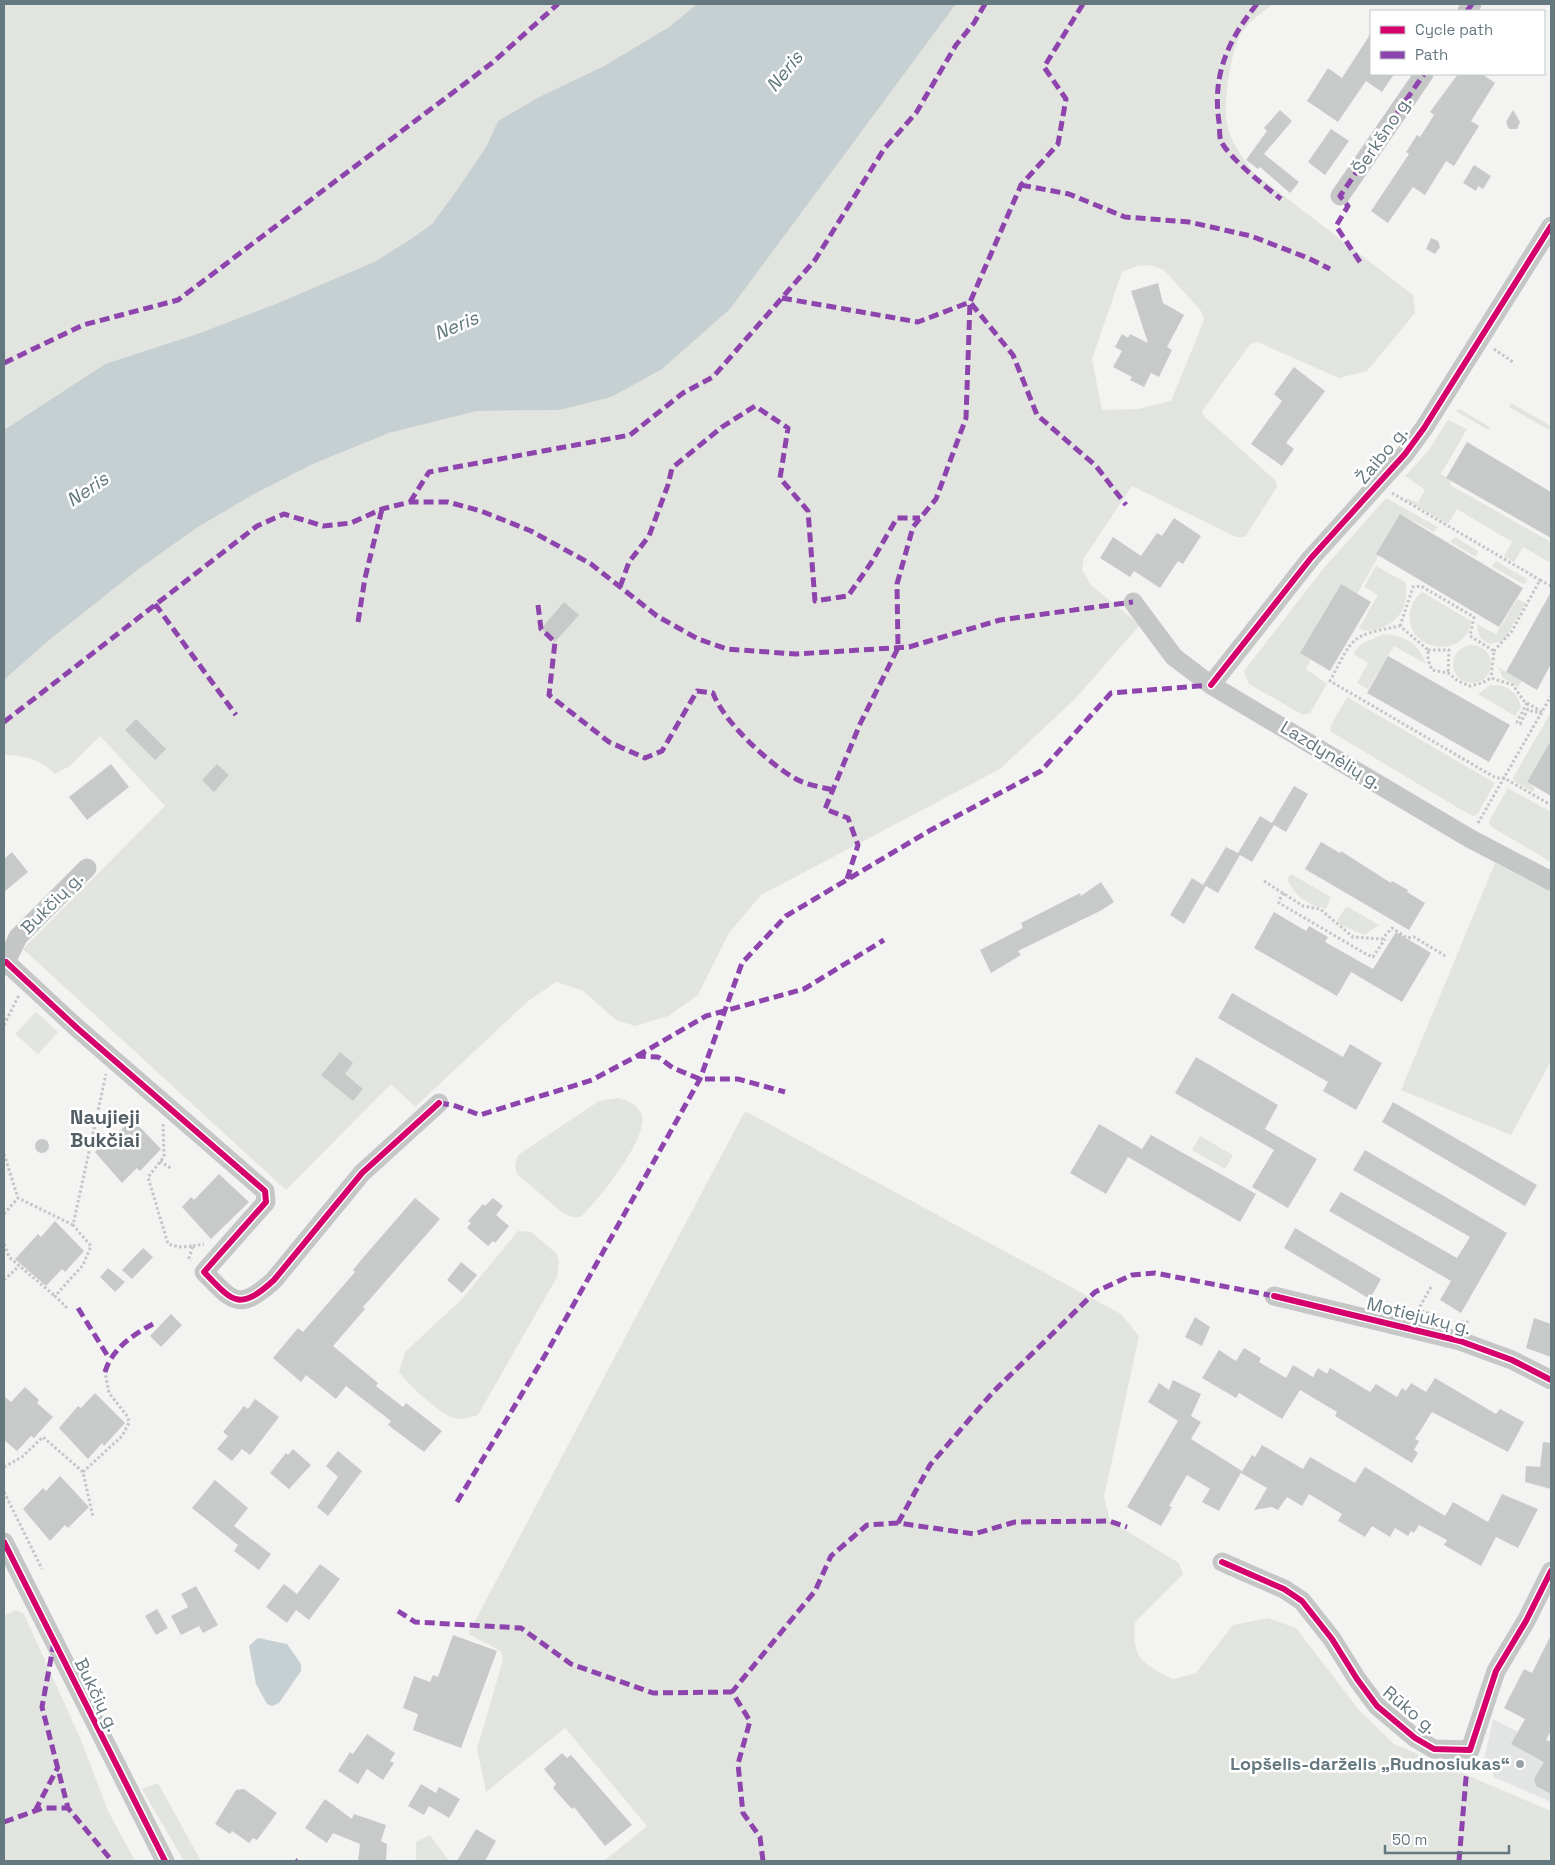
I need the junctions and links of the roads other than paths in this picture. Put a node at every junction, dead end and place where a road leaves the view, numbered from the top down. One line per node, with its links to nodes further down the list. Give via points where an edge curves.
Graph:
1 (1423, 75): 2 (street, Šerkšno g.)
2 (1340, 196)
3 (1551, 226): 5 (street, Žaibo g., via 1405,454 1311,558)
4 (1133, 602): 5 (street, Lazdynėlių g., via 1174,658)
5 (1211, 685): 7 (street, Lazdynėlių g., via 1469,838)
6 (88, 868): 8 (street, Bukčių g., via 18,937)
7 (1551, 881)
8 (5, 964): 9 (street, via 265,1191 267,1198 204,1272 229,1298 235,1300 257,1295 274,1280 362,1173)
9 (439, 1103)
10 (1274, 1296): 11 (street, Motiejukų g., via 1460,1340 1512,1360)
11 (1551, 1380)
12 (4, 1542): 15 (street, Bukčių g.)
13 (1222, 1562): 14 (street, Rūko g., via 1284,1589 1302,1601 1377,1706 1415,1738 1434,1749 1470,1750 1496,1670 1526,1622)
14 (1551, 1571)
15 (165, 1861)

